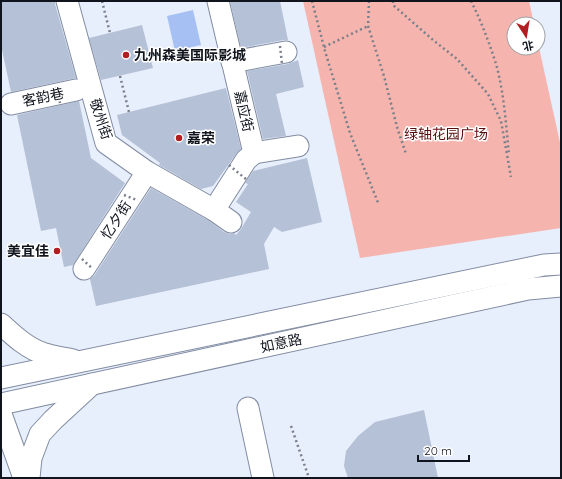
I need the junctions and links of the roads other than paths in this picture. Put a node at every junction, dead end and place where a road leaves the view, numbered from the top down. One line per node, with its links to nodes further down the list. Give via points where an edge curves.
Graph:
1 (67, 1): 9 (street, 敬州街, via 106,143)
2 (218, 1): 4 (street, 嘉应街)
3 (283, 54): 4 (street)
4 (232, 62): 8 (street, 嘉应街)
5 (68, 97): 6 (street, 客韵巷)
6 (11, 104)
7 (298, 146): 8 (street)
8 (254, 153): 10 (street, via 246,160)
9 (148, 172): 10 (street, 敬州街); 13 (street, 忆夕街)
10 (214, 210): 11 (street, 敬州街)
11 (231, 222)
12 (561, 264): 16 (street, 如意路, via 544,265)
13 (86, 265)
14 (561, 286): 18 (street, 如意路, via 528,289)
15 (1, 324): 16 (street, via 29,347 45,354)
16 (83, 362): 17 (street, 如意路)
17 (1, 378)
18 (92, 384): 19 (street, 如意路); 23 (street, via 40,434 31,458)
19 (1, 404)
20 (248, 408): 24 (street)
21 (1, 414): 22 (street)
22 (24, 478)
23 (29, 478)
24 (263, 478)

